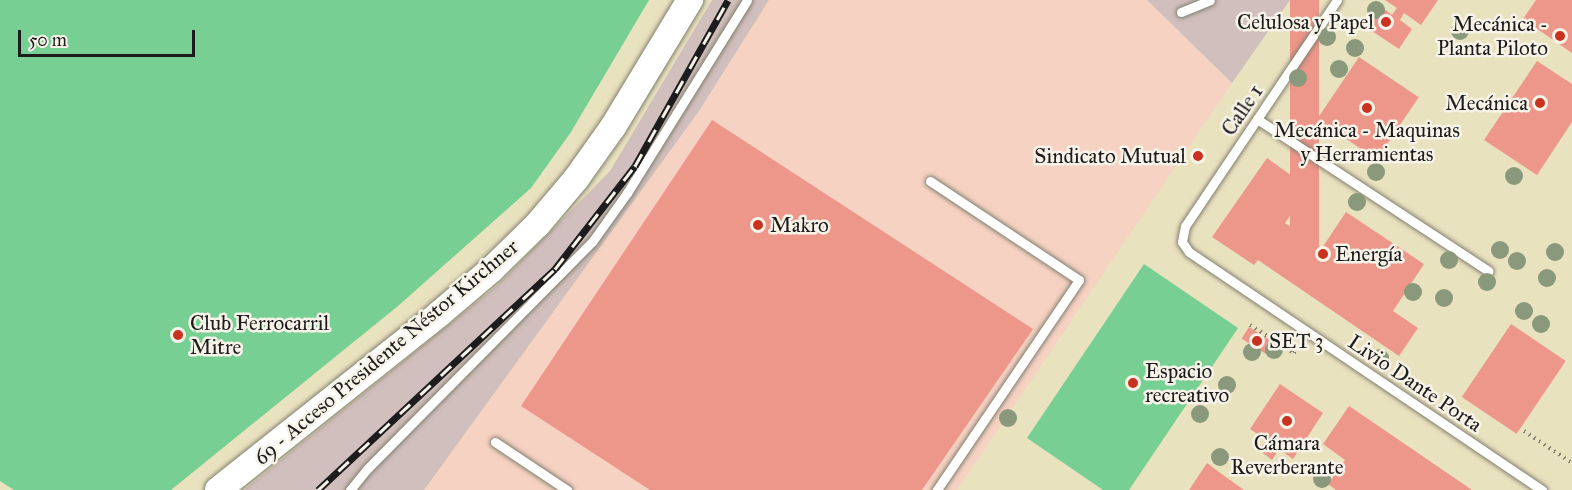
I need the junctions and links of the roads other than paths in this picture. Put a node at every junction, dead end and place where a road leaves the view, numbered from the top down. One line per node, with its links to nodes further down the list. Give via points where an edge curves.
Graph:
1 (690, 0): 11 (street, 69 - Acceso Presidente Néstor Kirchner, via 613,127 538,224 439,314)
2 (747, 0): 12 (lane, via 627,194 592,242)
3 (1210, 0): 5 (lane)
4 (1337, 0): 6 (lane, Calle 1)
5 (1181, 12)
6 (1257, 119): 8 (lane, Calle 1, via 1185,226); 9 (lane)
7 (930, 181): 14 (lane, via 1079,280)
8 (1182, 242): 15 (lane, Livio Dante Porta, via 1189,252)
9 (1488, 271)
10 (495, 442): 13 (lane)
11 (218, 490)
12 (350, 490)
13 (567, 490)
14 (938, 490)
15 (1542, 490)

